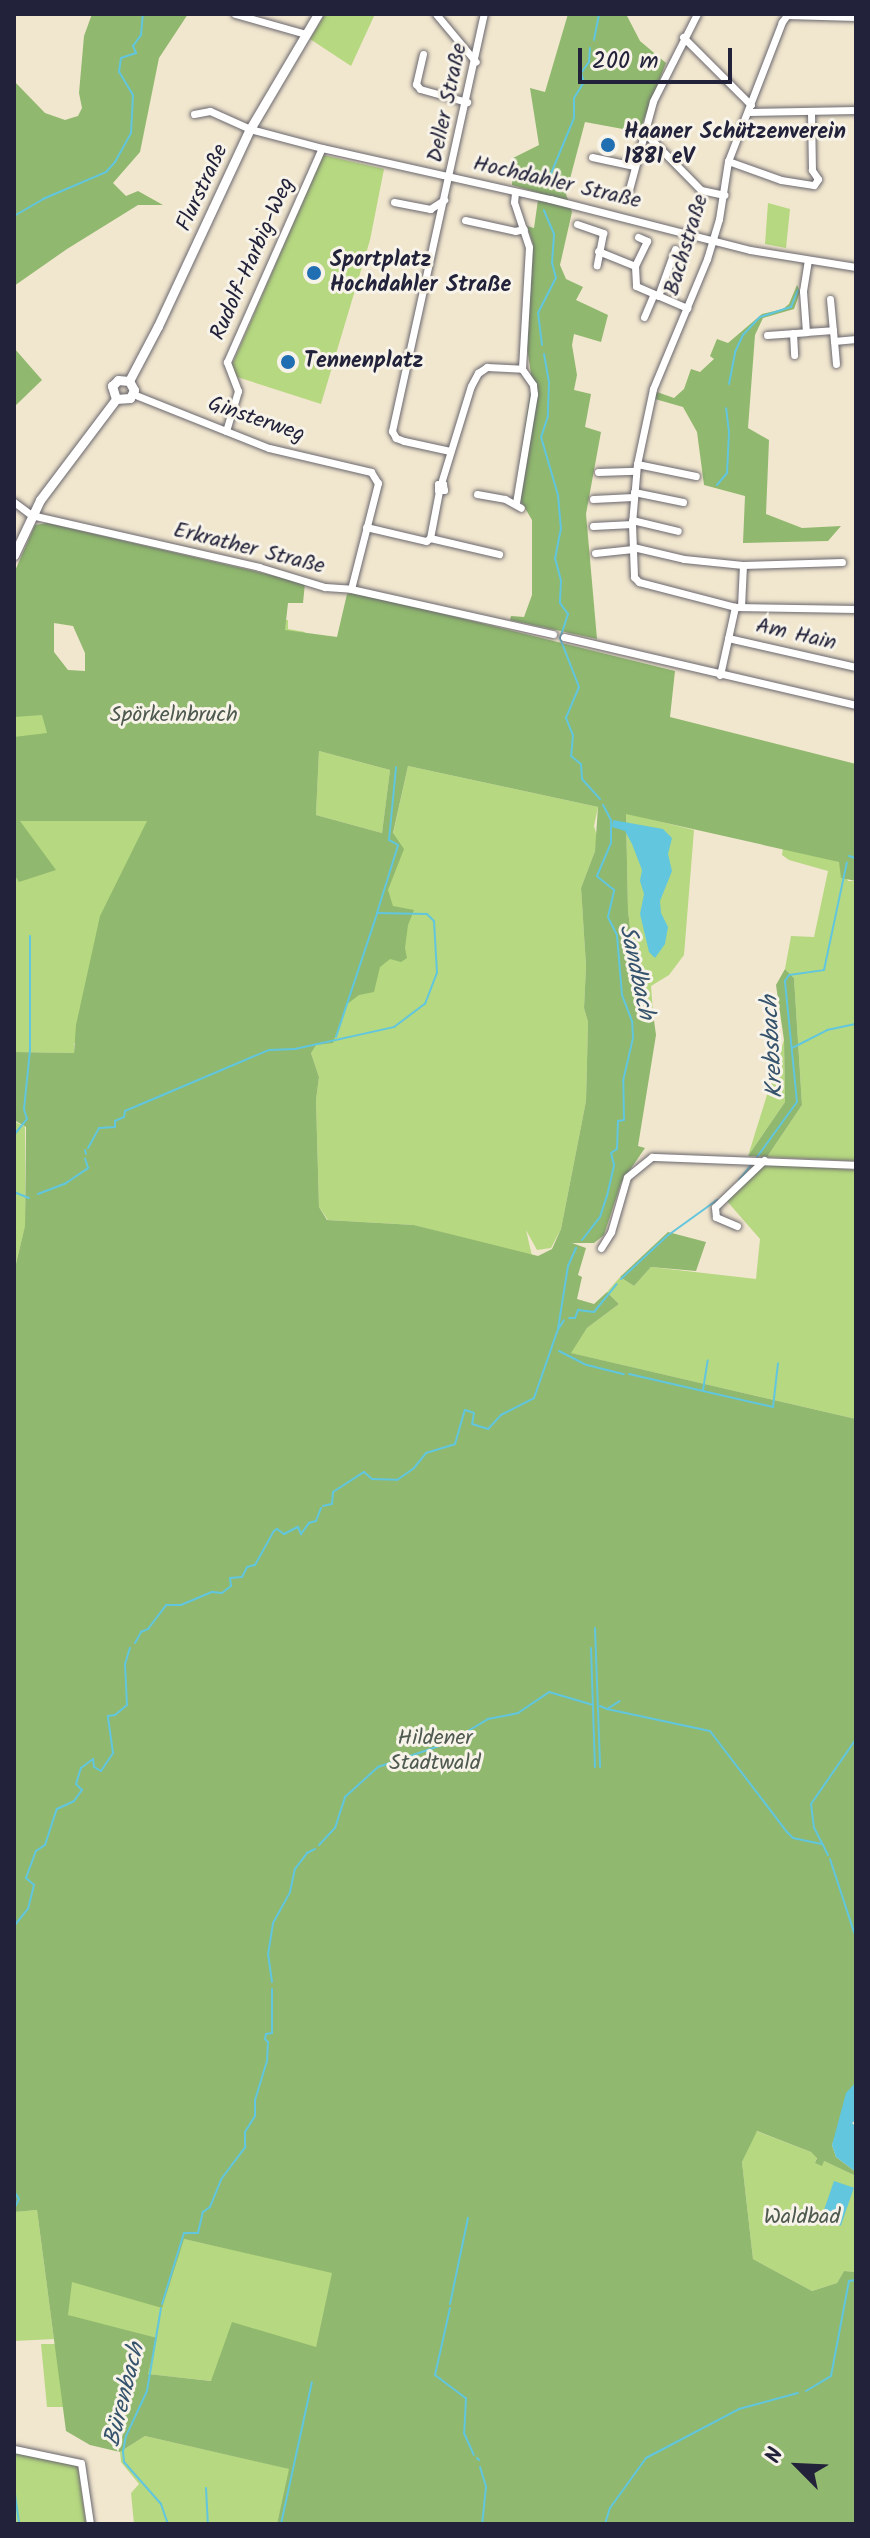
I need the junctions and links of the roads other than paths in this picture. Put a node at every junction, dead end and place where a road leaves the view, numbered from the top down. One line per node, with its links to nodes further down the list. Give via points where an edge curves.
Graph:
1 (235, 14): 6 (street)
2 (318, 14): 8 (main road, Flurstraße)
3 (436, 14): 11 (street)
4 (484, 14): 11 (street, Deller Straße)
5 (697, 14): 9 (street)
6 (250, 16): 8 (street)
7 (856, 17): 13 (street, Bachstraße, via 787,15)
8 (306, 34): 17 (main road, Flurstraße)
9 (683, 37): 13 (street); 18 (street)
10 (423, 54): 12 (street, via 416,84 420,89)
11 (476, 62): 12 (street, Deller Straße)
12 (467, 102): 23 (street, Deller Straße)
13 (750, 109): 15 (street); 21 (street, Bachstraße)
14 (856, 110): 15 (street)
15 (811, 111): 21 (street, via 812,170 818,179 814,185 781,180)
16 (194, 114): 17 (street, Hochdahler Straße, via 210,111)
17 (250, 129): 19 (street, Hochdahler Straße); 51 (main road, Flurstraße)
18 (643, 131): 22 (street); 25 (street, via 701,190)
19 (322, 148): 23 (street, Hochdahler Straße); 54 (street, Rudolf-Harbig-Weg, via 227,362 237,399)
20 (592, 157): 22 (street)
21 (728, 161): 25 (street, Bachstraße)
22 (634, 166): 26 (street)
23 (450, 176): 24 (street, Hochdahler Straße); 27 (street, Deller Straße)
24 (515, 193): 31 (street); 33 (street, Hochdahler Straße)
25 (724, 195): 33 (street, Bachstraße)
26 (627, 197)
27 (444, 199): 28 (street, via 430,209); 55 (street, Deller Straße, via 392,431 404,441)
28 (394, 202)
29 (465, 220): 31 (street)
30 (577, 224): 36 (street, via 603,233 600,252)
31 (524, 229): 50 (street, via 529,247)
32 (638, 237): 36 (street, via 647,241)
33 (711, 241): 35 (street, Hochdahler Straße); 40 (street, Bachstraße)
34 (675, 249): 38 (street)
35 (808, 261): 37 (street, Hochdahler Straße); 43 (street, via 803,291)
36 (635, 266): 38 (street, via 636,286)
37 (856, 267)
38 (656, 295): 40 (street); 41 (street)
39 (830, 299): 42 (street)
40 (687, 308): 56 (street, Bachstraße, via 653,389)
41 (644, 317)
42 (833, 330): 43 (street); 47 (street)
43 (806, 332): 44 (street)
44 (793, 333): 45 (street); 48 (street)
45 (767, 335)
46 (856, 339): 47 (street)
47 (834, 341): 49 (street)
48 (794, 355)
49 (836, 364)
50 (522, 369): 55 (street, via 482,369 471,386); 61 (street, via 534,394 518,506)
51 (129, 381): 52 (main road); 53 (main road, via 118,380 112,386)
52 (133, 394): 53 (main road, via 126,401); 54 (street, Ginsterweg)
53 (116, 399): 66 (main road)
54 (226, 431): 69 (street, Ginsterweg, via 269,448 371,472 378,483)
55 (450, 451): 59 (street)
56 (636, 467): 57 (street); 58 (street); 62 (street, Bachstraße)
57 (598, 472)
58 (696, 476)
59 (442, 480)
60 (439, 491): 71 (street)
61 (477, 494)
62 (634, 495): 63 (street); 65 (street); 67 (street, Bachstraße)
63 (593, 499)
64 (14, 502): 66 (street)
65 (683, 502)
66 (31, 515): 75 (main road); 78 (street, Erkrather Straße)
67 (632, 522): 68 (street); 70 (street); 72 (street, Bachstraße)
68 (593, 526)
69 (366, 527): 71 (street); 78 (street)
70 (678, 531)
71 (430, 538): 74 (street)
72 (633, 548): 73 (street); 77 (street); 79 (street, Bachstraße, via 634,577 639,582)
73 (595, 553)
74 (499, 554)
75 (14, 555)
76 (842, 562): 77 (street)
77 (743, 565): 79 (street)
78 (351, 589): 81 (street, Erkrather Straße)
79 (738, 607): 80 (street); 83 (street)
80 (856, 609)
81 (553, 634)
82 (564, 637): 85 (street)
83 (728, 638): 84 (street, Am Hain); 85 (street)
84 (856, 667)
85 (720, 675): 86 (street)
86 (856, 705)
87 (764, 1160): 88 (street); 89 (street, via 715,1207 716,1217); 90 (street, via 662,1155 643,1162 627,1177)
88 (856, 1165)
89 (737, 1226)
90 (601, 1248)
91 (14, 2449): 92 (street, via 81,2463)
92 (90, 2524)

